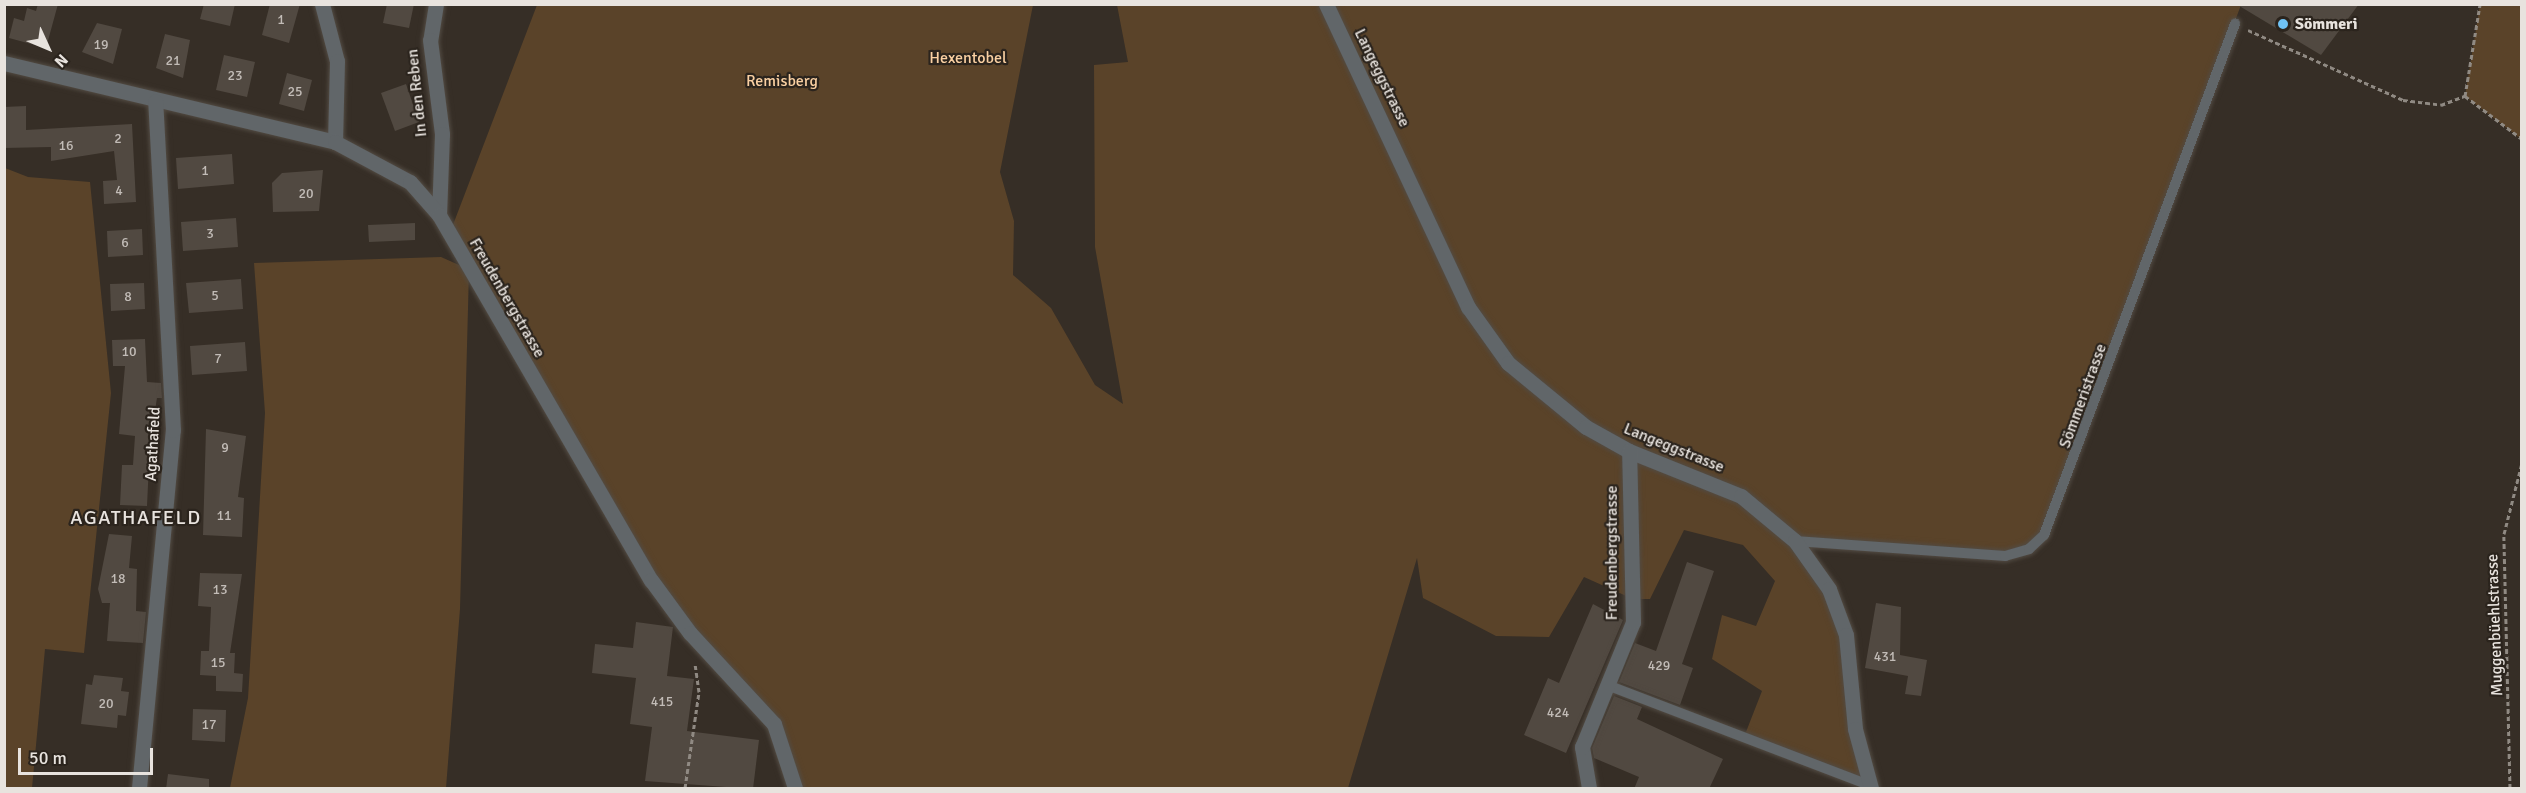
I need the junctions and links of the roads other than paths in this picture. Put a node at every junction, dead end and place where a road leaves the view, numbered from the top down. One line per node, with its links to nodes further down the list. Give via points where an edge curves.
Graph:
1 (322, 4): 7 (street, via 337,61 340,104)
2 (436, 4): 8 (street, In den Reben, via 430,40 442,134)
3 (1326, 4): 9 (street, Langeggstrasse, via 1487,338 1540,394)
4 (2235, 24): 10 (lane, Sömmeristrasse, via 2044,535 2029,549 2005,556)
5 (4, 63): 6 (street, Freudenbergstrasse)
6 (155, 100): 7 (street, Freudenbergstrasse); 13 (street, Agathafeld, via 173,430)
7 (335, 142): 8 (street, Freudenbergstrasse, via 410,182)
8 (439, 215): 14 (street, Freudenbergstrasse, via 634,554 690,633 774,724)
9 (1629, 451): 10 (street, Langeggstrasse, via 1741,496); 11 (street, Freudenbergstrasse, via 1633,622)
10 (1795, 541): 12 (street, Langeggstrasse, via 1829,590 1846,634 1854,729)
11 (1607, 686): 12 (lane); 15 (street, Freudenbergstrasse, via 1582,747)
12 (1870, 787)
13 (139, 789)
14 (795, 789)
15 (1589, 789)

